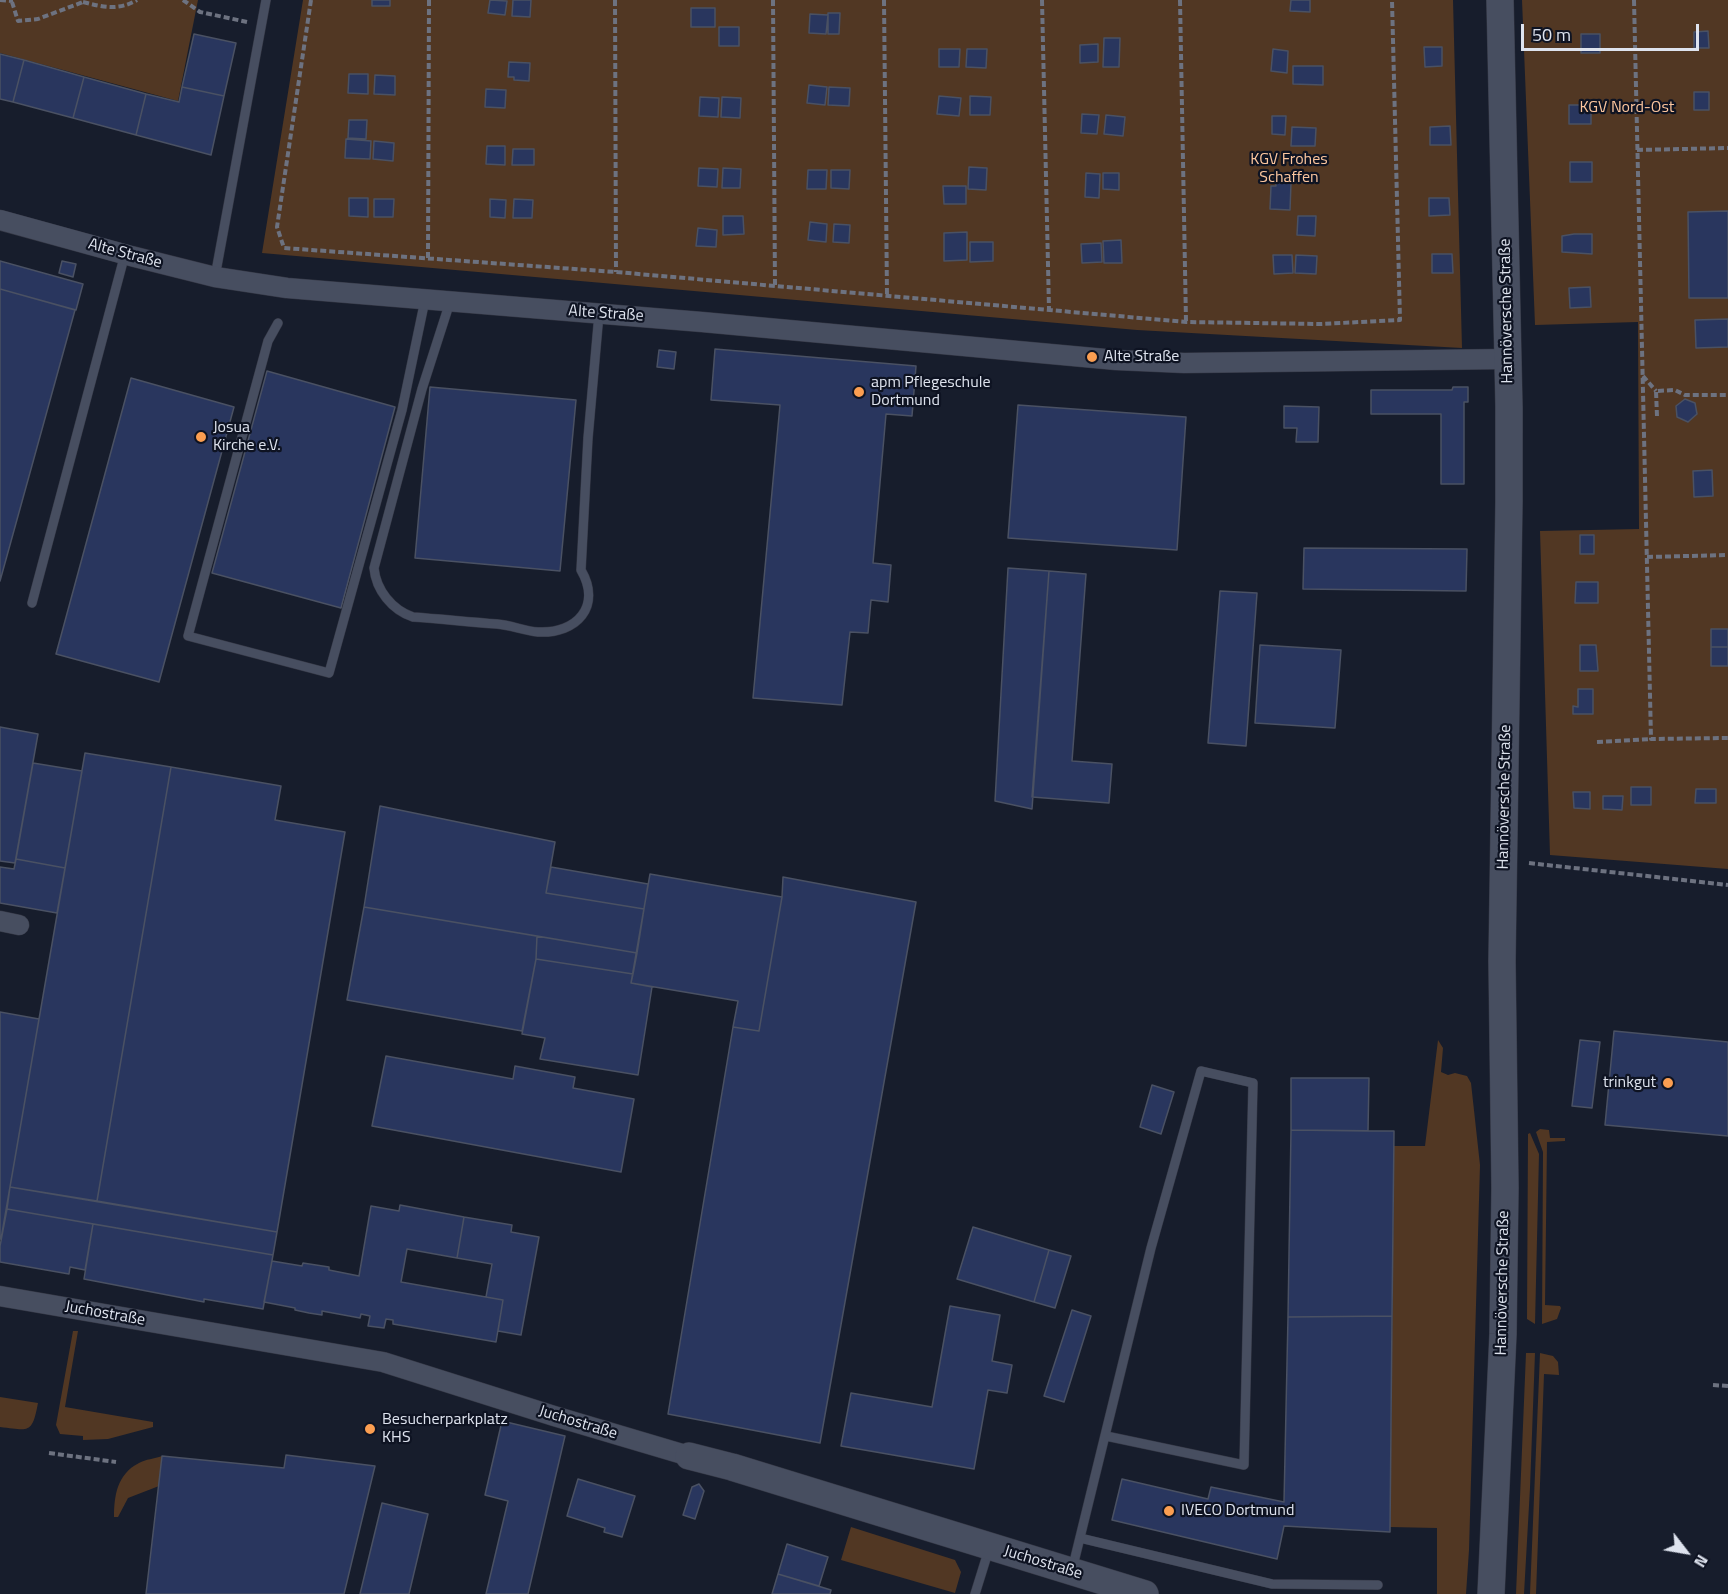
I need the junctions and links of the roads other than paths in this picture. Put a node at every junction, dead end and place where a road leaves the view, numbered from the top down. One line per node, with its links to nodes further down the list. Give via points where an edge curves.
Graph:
1 (266, 0): 5 (lane)
2 (1500, 0): 10 (main road, Hannöversche Straße)
3 (0, 220): 4 (street, Alte Straße)
4 (125, 254): 5 (street, Alte Straße); 11 (lane)
5 (215, 277): 6 (street, Alte Straße, via 287,288)
6 (425, 300): 7 (street, Alte Straße); 9 (lane, via 402,410 328,673 188,636 268,341)
7 (450, 302): 8 (street, Alte Straße); 8 (lane, via 401,467 374,568 375,581 390,602 413,617 508,625 536,632 561,630 574,624 586,609 590,593 581,570)
8 (599, 314): 10 (street, Alte Straße, via 1116,360 1184,363)
9 (278, 323)
10 (1508, 359): 21 (main road, Hannöversche Straße, via 1502,961 1505,1199)
11 (32, 603)
12 (0, 1296): 14 (street, Juchostraße, via 383,1362)
13 (1106, 1436): 13 (lane, via 1201,1071 1254,1083 1244,1465); 15 (lane)
14 (689, 1456): 16 (main road, Juchostraße)
15 (1080, 1538): 17 (lane); 18 (lane, via 1272,1584)
16 (990, 1547): 17 (main road, Juchostraße); 19 (lane)
17 (1071, 1572): 20 (main road, Juchostraße)
18 (1378, 1585)
19 (975, 1594)
20 (1145, 1594)
21 (1491, 1594)

